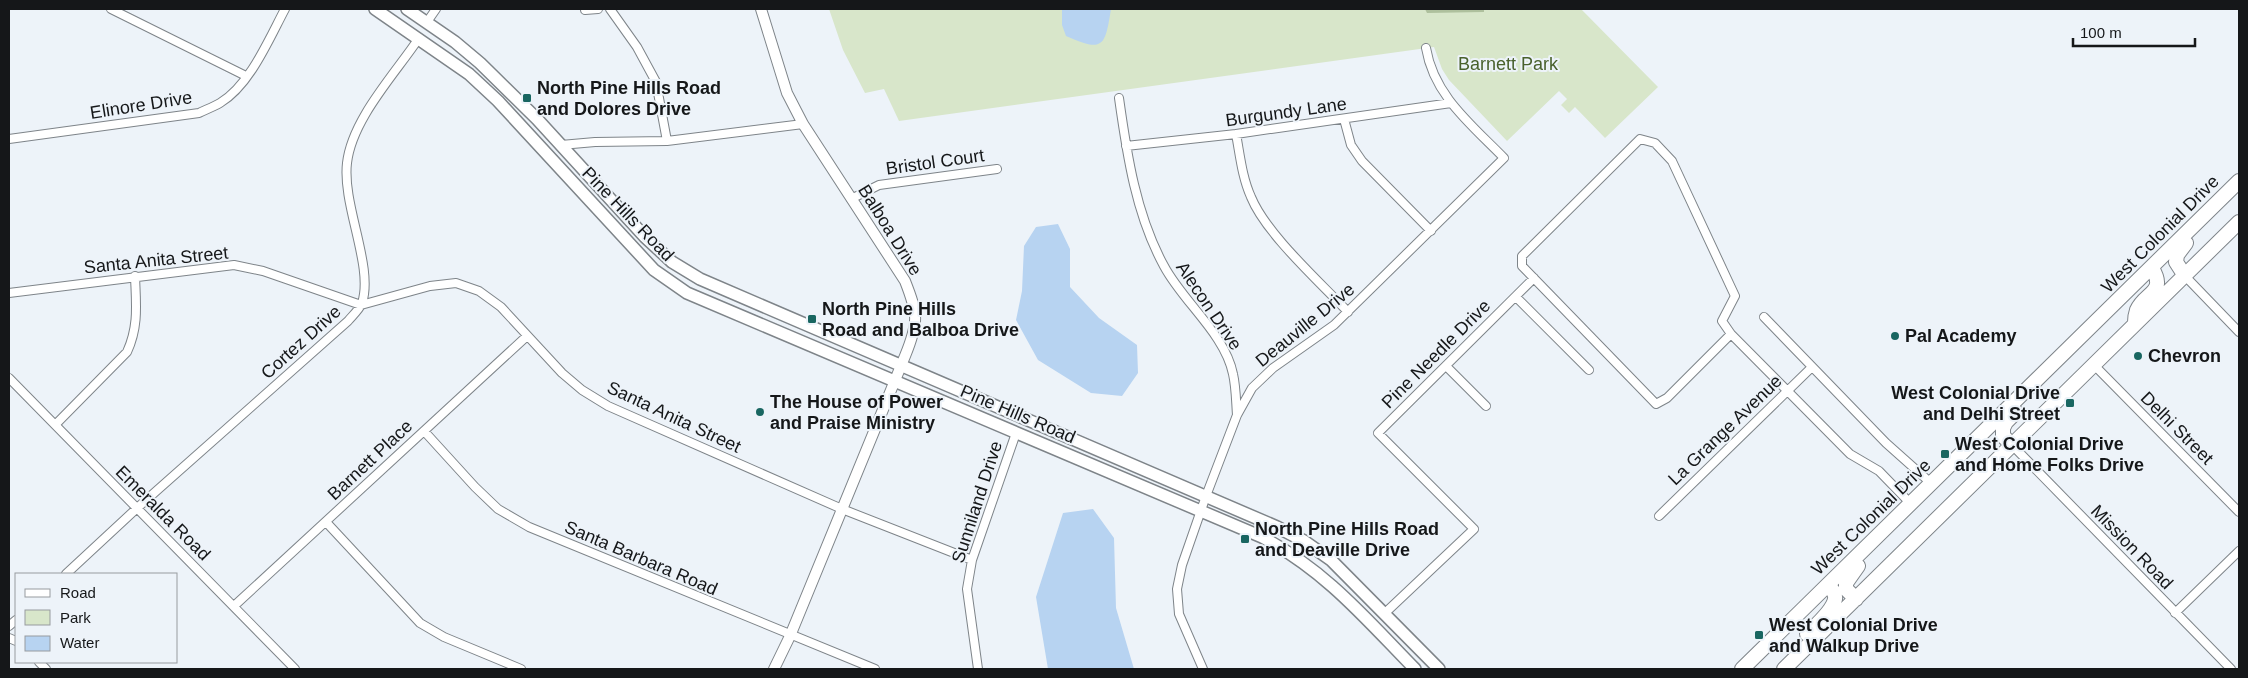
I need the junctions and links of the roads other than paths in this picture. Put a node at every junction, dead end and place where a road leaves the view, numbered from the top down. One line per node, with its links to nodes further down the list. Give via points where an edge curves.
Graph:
1 (111, 9): 13 (street)
2 (285, 9): 13 (street, Elinore Drive, via 260,57)
3 (375, 9): 11 (main road, Pine Hills Road)
4 (407, 9): 10 (main road, Pine Hills Road)
5 (436, 9): 10 (street)
6 (598, 9): 9 (street)
7 (610, 9): 20 (street, via 637,47 656,82)
8 (761, 9): 17 (street, Balboa Drive, via 787,93)
9 (585, 10)
10 (427, 22): 21 (main road, Pine Hills Road, via 480,63)
11 (419, 38): 35 (street, Cortez Drive, via 354,134 347,163 347,186 366,286); 49 (main road, Pine Hills Road, via 469,74 498,101 654,270 687,293 711,304)
12 (1426, 48): 15 (street, via 1428,64 1436,82)
13 (246, 76): 19 (street, Elinore Drive, via 236,91 220,104 199,113)
14 (1119, 98): 22 (street, Alecon Drive)
15 (1451, 104): 16 (street, Burgundy Lane); 28 (street, Deauville Drive, via 1504,158)
16 (1344, 119): 18 (street, Burgundy Lane); 28 (street, via 1351,145 1362,161)
17 (803, 124): 20 (street); 25 (street, Balboa Drive)
18 (1236, 134): 22 (street, Burgundy Lane); 36 (street, via 1243,175 1261,215)
19 (9, 139)
20 (667, 141): 21 (street)
21 (561, 145): 42 (main road, Pine Hills Road, via 672,262 700,279)
22 (1126, 146): 52 (street, Alecon Drive, via 1138,201 1164,266 1224,349 1234,374)
23 (997, 169): 25 (street, Bristol Court, via 879,185)
24 (2239, 181): 26 (highway, West Colonial Drive)
25 (851, 199): 42 (street, Balboa Drive, via 905,281 915,308 914,336)
26 (2212, 208): 29 (highway, West Colonial Drive); 31 (highway, via 2210,220 2177,255 2177,267)
27 (2239, 222): 31 (highway)
28 (1431, 231): 36 (street, Deauville Drive)
29 (2152, 268): 38 (highway, via 2158,278 2158,286 2137,309); 47 (highway, West Colonial Drive)
30 (135, 276): 33 (street, Santa Anita Street); 35 (street, Santa Anita Street, via 234,265 263,271); 53 (street, via 137,325 127,352)
31 (2184, 276): 38 (highway); 39 (street)
32 (1534, 278): 34 (street, Pine Needle Drive); 40 (street, via 1656,404 1667,398); 40 (street, via 1522,266 1522,256 1640,139 1655,143 1672,161 1735,296 1722,321)
33 (9, 293)
34 (1516, 297): 44 (street, Pine Needle Drive); 46 (street)
35 (361, 305): 41 (street, Santa Anita Street, via 430,286 456,284 487,296); 60 (street, Cortez Drive, via 348,321)
36 (1348, 312): 52 (street, Deauville Drive, via 1273,368 1252,388)
37 (1764, 317): 45 (street)
38 (2134, 326): 43 (highway)
39 (2239, 332)
40 (1731, 334): 50 (street)
41 (527, 336): 54 (street, Barnett Place); 61 (street, Santa Anita Street, via 582,390 608,406)
42 (902, 365): 49 (street, Balboa Drive); 58 (main road, Pine Hills Road)
43 (2094, 365): 56 (highway); 63 (street, Delhi Street)
44 (1446, 366): 51 (street); 73 (street, Pine Needle Drive, via 1378,432 1474,528)
45 (1812, 367): 50 (street, La Grange Avenue); 57 (street, via 1886,443)
46 (1588, 370)
47 (2042, 375): 56 (highway, via 2041,387 2003,428 2003,436); 57 (highway, West Colonial Drive)
48 (9, 378): 53 (street, Emeralda Road)
49 (896, 380): 55 (main road, Pine Hills Road); 61 (street, Balboa Drive)
50 (1787, 391): 59 (street, via 1850,454 1879,472); 64 (street, La Grange Avenue)
51 (1486, 406)
52 (1236, 415): 58 (street, Deauville Drive)
53 (56, 424): 60 (street, Emeralda Road)
54 (424, 431): 65 (street, Barnett Place); 75 (street, Santa Barbara Road, via 498,509 530,528)
55 (1016, 433): 62 (main road, Pine Hills Road); 68 (street, Sunniland Drive)
56 (2012, 445): 71 (highway); 74 (street, Mission Road)
57 (1932, 484): 59 (highway, West Colonial Drive)
58 (1206, 496): 62 (street, Deauville Drive); 73 (main road, Pine Hills Road, via 1304,541 1330,560)
59 (1911, 504): 66 (highway, West Colonial Drive)
60 (136, 509): 69 (street, Cortez Drive); 72 (street, Emeralda Road)
61 (842, 509): 68 (street, Santa Anita Street); 75 (street, Balboa Drive)
62 (1201, 511): 82 (street, Deauville Drive, via 1177,589 1179,614); 83 (main road, Pine Hills Road, via 1276,544 1319,573)
63 (2239, 512)
64 (1659, 516)
65 (326, 522): 72 (street, Barnett Place); 78 (street, via 420,623 444,637)
66 (1883, 532): 70 (highway, West Colonial Drive); 71 (highway, via 1877,548 1853,570 1846,583 1846,590)
67 (2239, 551): 74 (street)
68 (972, 560): 81 (street, Sunniland Drive, via 967,589)
69 (67, 573)
70 (1828, 585): 76 (highway, via 1835,592 1835,600 1798,643); 85 (highway, West Colonial Drive)
71 (1856, 599): 76 (highway)
72 (234, 606): 77 (street, Emeralda Road)
73 (1385, 613): 84 (main road, Pine Hills Road)
74 (2175, 613): 86 (street, Mission Road)
75 (790, 636): 79 (street, Balboa Drive); 80 (street, Santa Barbara Road)
76 (1789, 665)
77 (295, 669)
78 (521, 669)
79 (774, 669)
80 (875, 669)
81 (978, 669)
82 (1203, 669)
83 (1415, 669)
84 (1439, 669)
85 (1742, 669)
86 (2231, 669)

